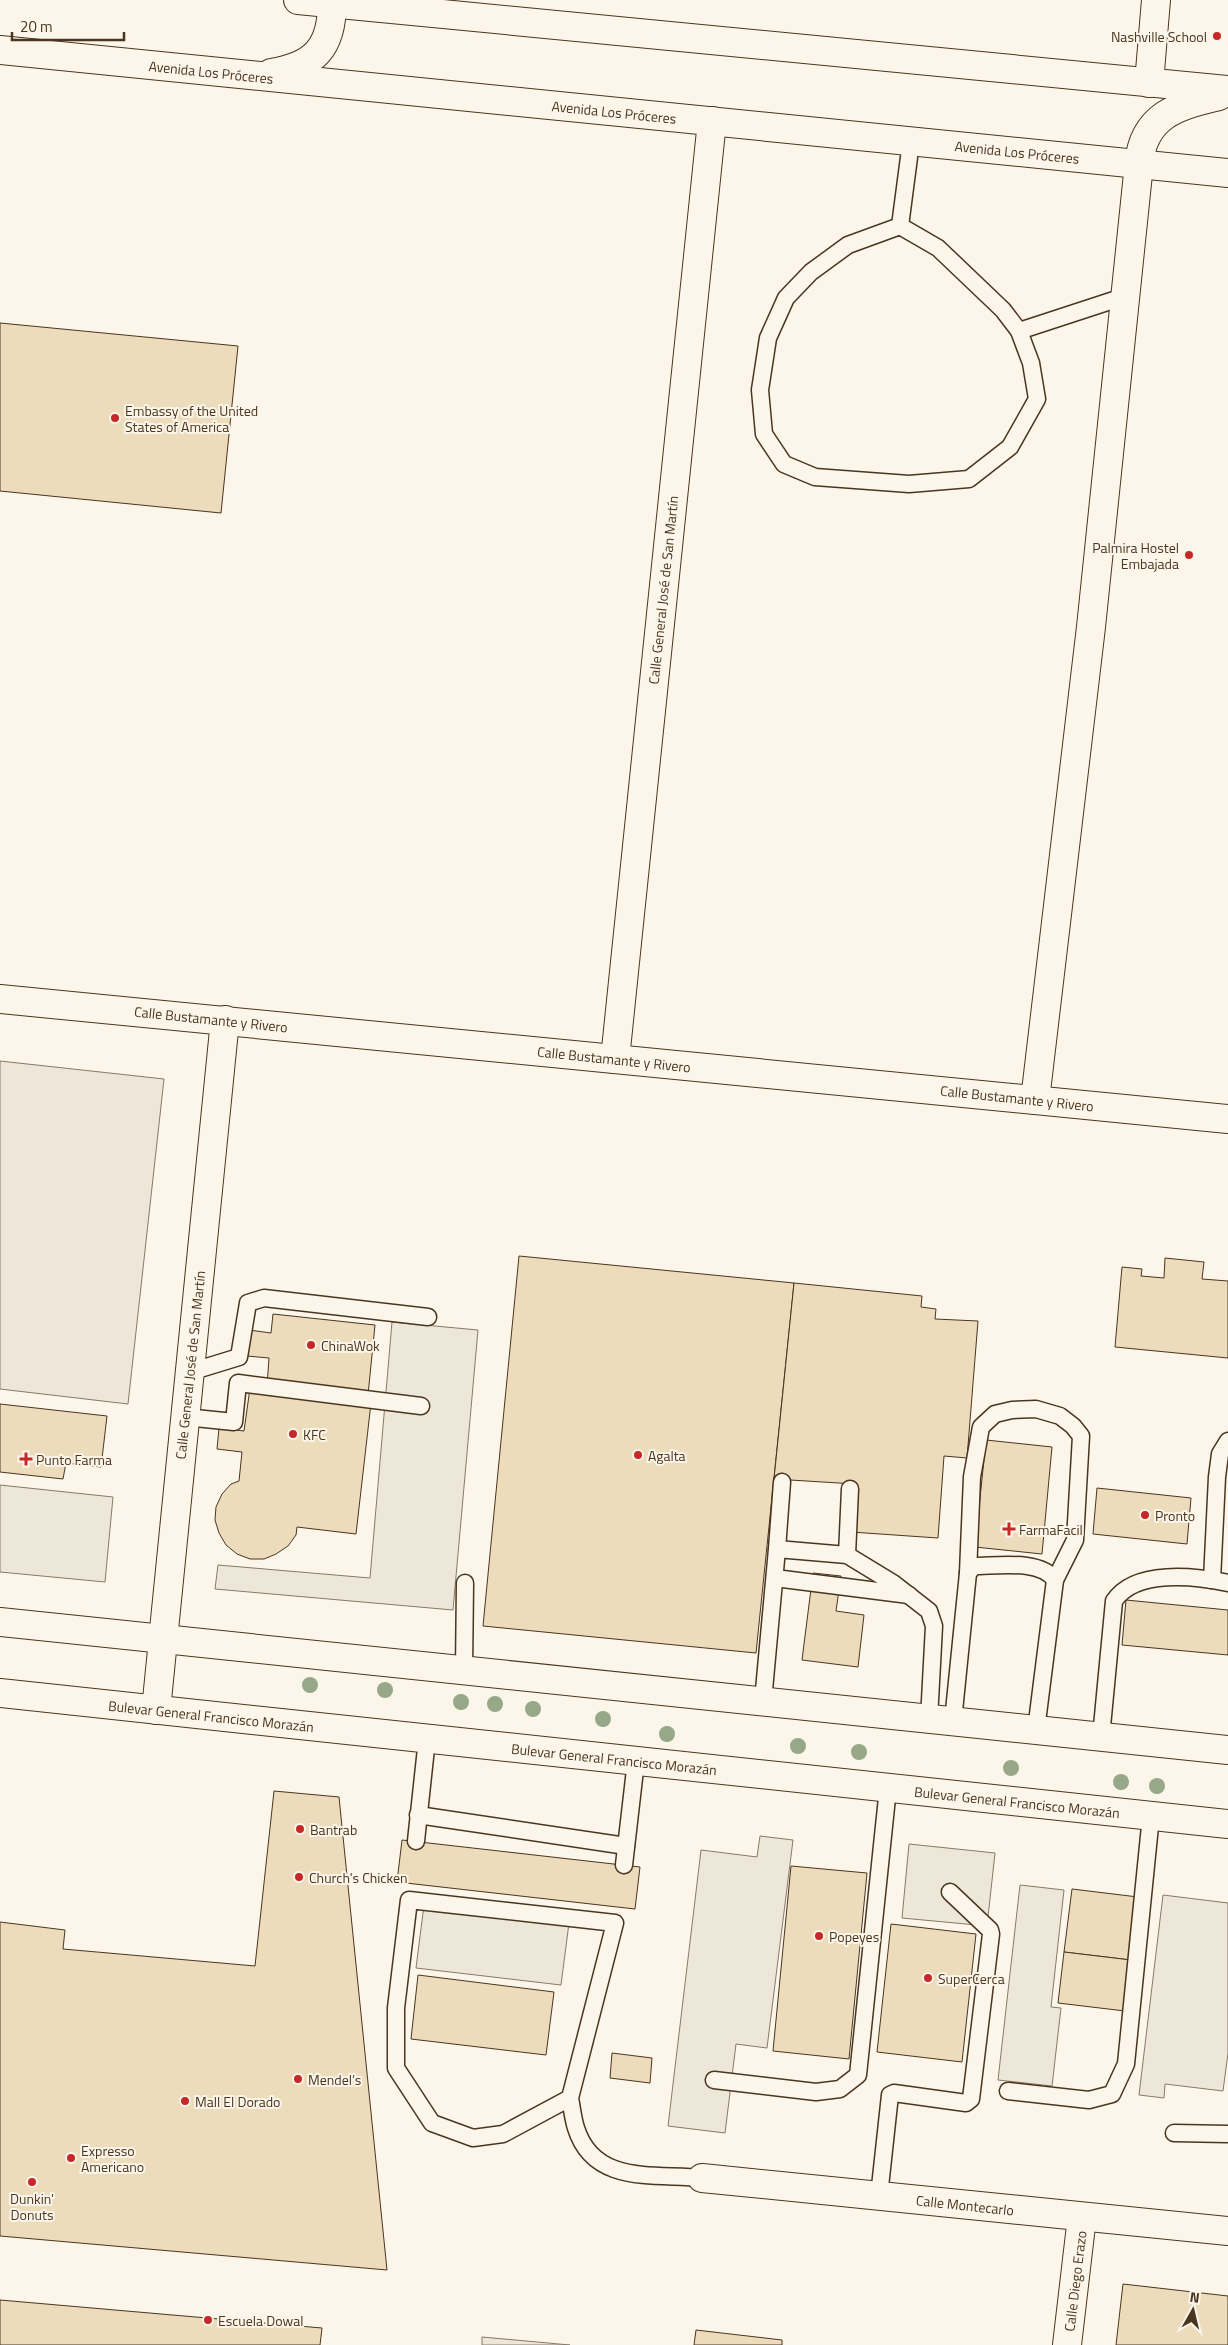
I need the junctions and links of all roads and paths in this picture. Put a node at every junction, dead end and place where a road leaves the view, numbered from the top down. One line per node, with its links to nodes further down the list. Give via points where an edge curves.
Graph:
1 (298, 0): 3 (main road)
2 (1156, 0): 6 (main road)
3 (333, 2): 5 (main road, via 326,40 312,59 284,71); 6 (main road)
4 (0, 50): 5 (main road, Avenida Los Próceres)
5 (242, 76): 8 (main road, Avenida Los Próceres)
6 (1149, 83): 7 (main road)
7 (1228, 92): 10 (main road, via 1175,108 1156,121 1143,141)
8 (712, 121): 9 (main road, Avenida Los Próceres); 17 (main road, Calle General José de San Martín)
9 (911, 142): 10 (main road, Avenida Los Próceres); 12 (lane)
10 (1139, 164): 11 (main road, Avenida Los Próceres); 13 (main road)
11 (1228, 174)
12 (900, 226): 14 (lane, via 938,248 1003,310); 14 (lane, via 848,245 811,272 786,298 768,338 760,390 764,434 784,464 825,478 909,484 969,479 1010,447 1037,398 1030,363)
13 (1126, 296): 14 (lane); 18 (main road)
14 (1018, 332)
15 (0, 999): 16 (main road, Calle Bustamante y Rivero)
16 (225, 1020): 17 (main road, Calle Bustamante y Rivero); 21 (main road, Calle General José de San Martín)
17 (615, 1059): 18 (main road, Calle Bustamante y Rivero)
18 (1035, 1100): 19 (main road, Calle Bustamante y Rivero)
19 (1228, 1119)
20 (428, 1317): 21 (lane, via 264,1298 254,1300 248,1303 239,1357)
21 (190, 1372): 23 (main road, Calle General José de San Martín)
22 (421, 1406): 23 (lane, via 238,1383 234,1422)
23 (185, 1417): 36 (main road, Calle General José de San Martín)
24 (1228, 1441): 32 (lane, via 1220,1454)
25 (782, 1482): 27 (lane)
26 (850, 1489): 28 (lane)
27 (777, 1549): 28 (lane); 30 (lane)
28 (847, 1555): 34 (lane)
29 (968, 1573): 31 (lane, via 974,1566 1025,1567 1045,1569); 31 (lane, via 972,1477 981,1427 995,1414 1036,1409 1060,1416 1082,1436 1075,1540); 41 (lane)
30 (775, 1578): 34 (lane); 39 (lane)
31 (1055, 1580): 42 (lane)
32 (1220, 1581): 43 (lane, via 1147,1579 1120,1592 1114,1601)
33 (465, 1583): 37 (lane)
34 (909, 1595): 41 (lane, via 929,1611 934,1626)
35 (0, 1622): 36 (main road)
36 (163, 1639): 37 (main road); 40 (main road, Calle General José de San Martín)
37 (464, 1670): 39 (main road)
38 (0, 1693): 40 (main road, Bulevar General Francisco Morazán)
39 (763, 1701): 41 (main road)
40 (156, 1710): 44 (main road, Bulevar General Francisco Morazán)
41 (941, 1720): 42 (main road)
42 (1036, 1730): 43 (main road)
43 (1101, 1737): 45 (main road)
44 (427, 1739): 46 (main road, Bulevar General Francisco Morazán); 48 (lane)
45 (1228, 1750)
46 (636, 1761): 47 (main road, Bulevar General Francisco Morazán); 52 (lane)
47 (888, 1788): 49 (main road, Bulevar General Francisco Morazán); 55 (lane, via 858,2076 840,2088 816,2092)
48 (418, 1815): 51 (lane); 52 (lane)
49 (1151, 1816): 50 (main road, Bulevar General Francisco Morazán); 56 (lane, via 1126,2064 1112,2094 1089,2100)
50 (1228, 1824)
51 (416, 1841)
52 (626, 1846): 53 (lane)
53 (624, 1865)
54 (950, 1892): 61 (lane, via 991,1934 971,2099 966,2102 890,2095)
55 (714, 2080)
56 (1008, 2091)
57 (570, 2098): 57 (lane, via 503,2134 472,2138 432,2123 396,2068 396,2008 409,1900 615,1923); 60 (lane, via 576,2130 590,2155 611,2168 629,2175)
58 (1174, 2133): 59 (lane)
59 (1228, 2134)
60 (702, 2178): 61 (main road, Calle Montecarlo)
61 (879, 2196): 62 (main road, Calle Montecarlo)
62 (1082, 2216): 63 (main road, Calle Montecarlo); 64 (main road, Calle Diego Erazo)
63 (1228, 2231)
64 (1067, 2345)

